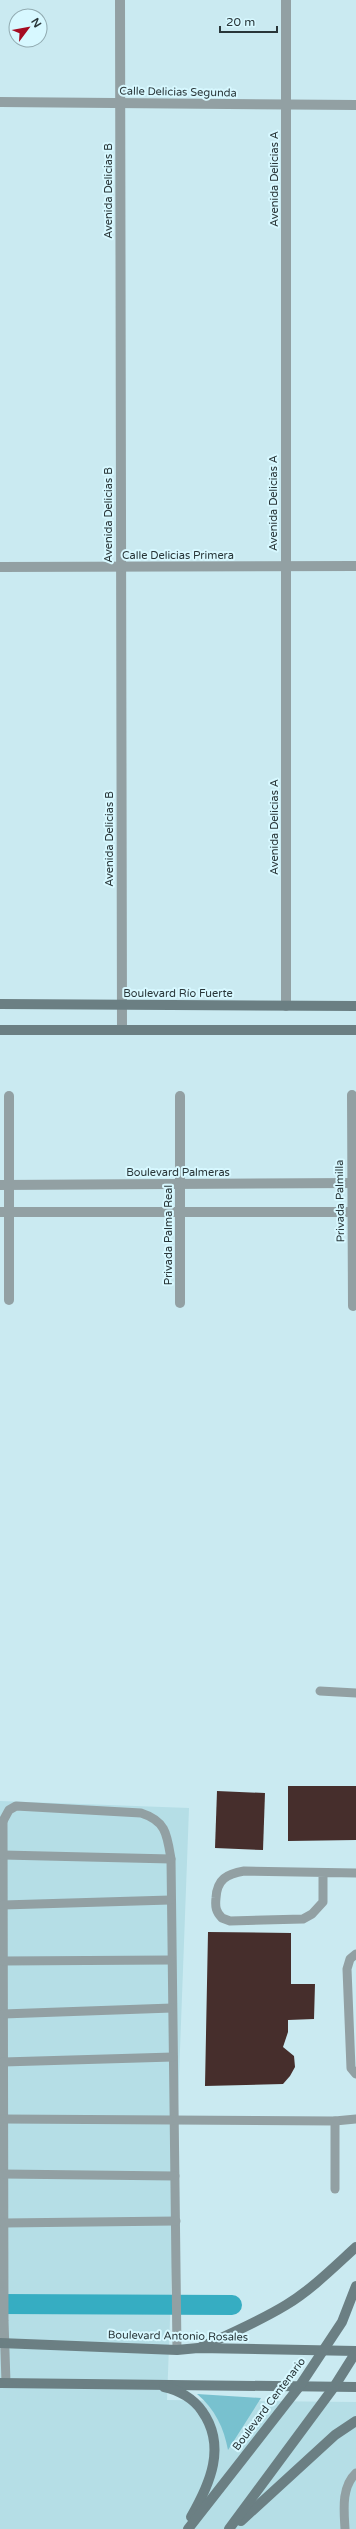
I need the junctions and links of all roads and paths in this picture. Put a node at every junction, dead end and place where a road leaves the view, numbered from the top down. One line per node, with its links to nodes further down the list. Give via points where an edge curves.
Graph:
1 (120, 0): 4 (street, Avenida Delicias B)
2 (286, 0): 5 (street, Avenida Delicias A)
3 (0, 102): 4 (street, Calle Delicias Segunda)
4 (119, 103): 5 (street, Calle Delicias Segunda); 10 (street, Avenida Delicias B)
5 (286, 105): 6 (street, Calle Delicias Segunda); 7 (street, Avenida Delicias A)
6 (356, 105)
7 (285, 566): 8 (street, Calle Delicias Primera); 10 (street, Calle Delicias Primera); 13 (street, Avenida Delicias A)
8 (356, 566)
9 (0, 567): 10 (street, Calle Delicias Primera)
10 (120, 567): 12 (street, Avenida Delicias B)
11 (0, 1004): 12 (main road, Boulevard Río Fuerte)
12 (122, 1004): 13 (main road, Boulevard Río Fuerte); 16 (street, Avenida Delicias B)
13 (286, 1006): 14 (main road, Boulevard Río Fuerte)
14 (356, 1006)
15 (0, 1030): 16 (main road)
16 (122, 1030): 17 (main road)
17 (356, 1030)
18 (352, 1095): 21 (street, Privada Palmilla)
19 (9, 1096): 23 (street)
20 (180, 1096): 22 (street, Privada Palma Real)
21 (354, 1183): 22 (street, Boulevard Palmeras); 26 (street, Privada Palmilla)
22 (180, 1184): 23 (street, Boulevard Palmeras); 25 (street, Privada Palma Real)
23 (4, 1185): 24 (street)
24 (4, 1212): 25 (street); 27 (street)
25 (180, 1212): 26 (street); 28 (street, Privada Palma Real)
26 (354, 1212): 29 (street, Privada Palmilla)
27 (9, 1300)
28 (180, 1303)
29 (353, 1306)
30 (320, 1692): 31 (lane)
31 (356, 1693)
32 (1, 1821): 33 (lane); 34 (lane, via 9,1810 16,1806 140,1813 157,1820 162,1826 168,1837)
33 (3, 1855): 34 (lane); 38 (lane)
34 (171, 1859): 37 (lane)
35 (323, 1872): 35 (lane, via 323,1902 318,1909 303,1919 230,1921 222,1918 215,1907 216,1887 230,1874 244,1871); 36 (lane)
36 (356, 1873)
37 (170, 1900): 38 (lane); 40 (lane)
38 (3, 1905): 41 (lane)
39 (356, 1954): 46 (lane, via 350,1959 347,1969 351,2068)
40 (171, 1960): 41 (lane); 42 (lane)
41 (3, 1961): 43 (lane)
42 (172, 2008): 43 (lane); 44 (lane)
43 (3, 2014): 45 (lane)
44 (173, 2057): 45 (lane); 47 (lane)
45 (3, 2062): 48 (lane)
46 (356, 2074)
47 (173, 2118): 48 (lane); 50 (lane); 52 (lane)
48 (3, 2119): 51 (lane)
49 (356, 2119): 50 (lane)
50 (335, 2121): 53 (lane)
51 (4, 2174): 52 (lane); 55 (lane)
52 (175, 2176): 54 (lane)
53 (335, 2189)
54 (176, 2221): 55 (lane); 60 (lane)
55 (4, 2222): 58 (lane)
56 (356, 2247): 59 (main road, via 320,2280 287,2305 247,2327)
57 (356, 2286): 61 (main road, Boulevard Centenario, via 342,2322)
58 (2, 2343): 60 (main road, Boulevard Antonio Rosales); 63 (lane)
59 (198, 2348): 60 (main road, Boulevard Antonio Rosales); 61 (main road, Boulevard Antonio Rosales)
60 (177, 2350)
61 (323, 2351): 62 (main road, Boulevard Antonio Rosales); 65 (main road, Boulevard Centenario)
62 (356, 2352): 66 (main road)
63 (3, 2383): 64 (main road)
64 (145, 2384): 65 (main road); 70 (main road, via 170,2388 185,2395 198,2406 208,2420 213,2435 216,2449 210,2480)
65 (299, 2387): 66 (main road); 71 (main road, Boulevard Centenario)
66 (334, 2387): 67 (main road); 72 (main road)
67 (356, 2387)
68 (356, 2421): 72 (main road, via 335,2435)
69 (356, 2473): 73 (lane, via 351,2478 344,2500)
70 (184, 2529)
71 (188, 2529)
72 (230, 2529)
73 (345, 2529)

